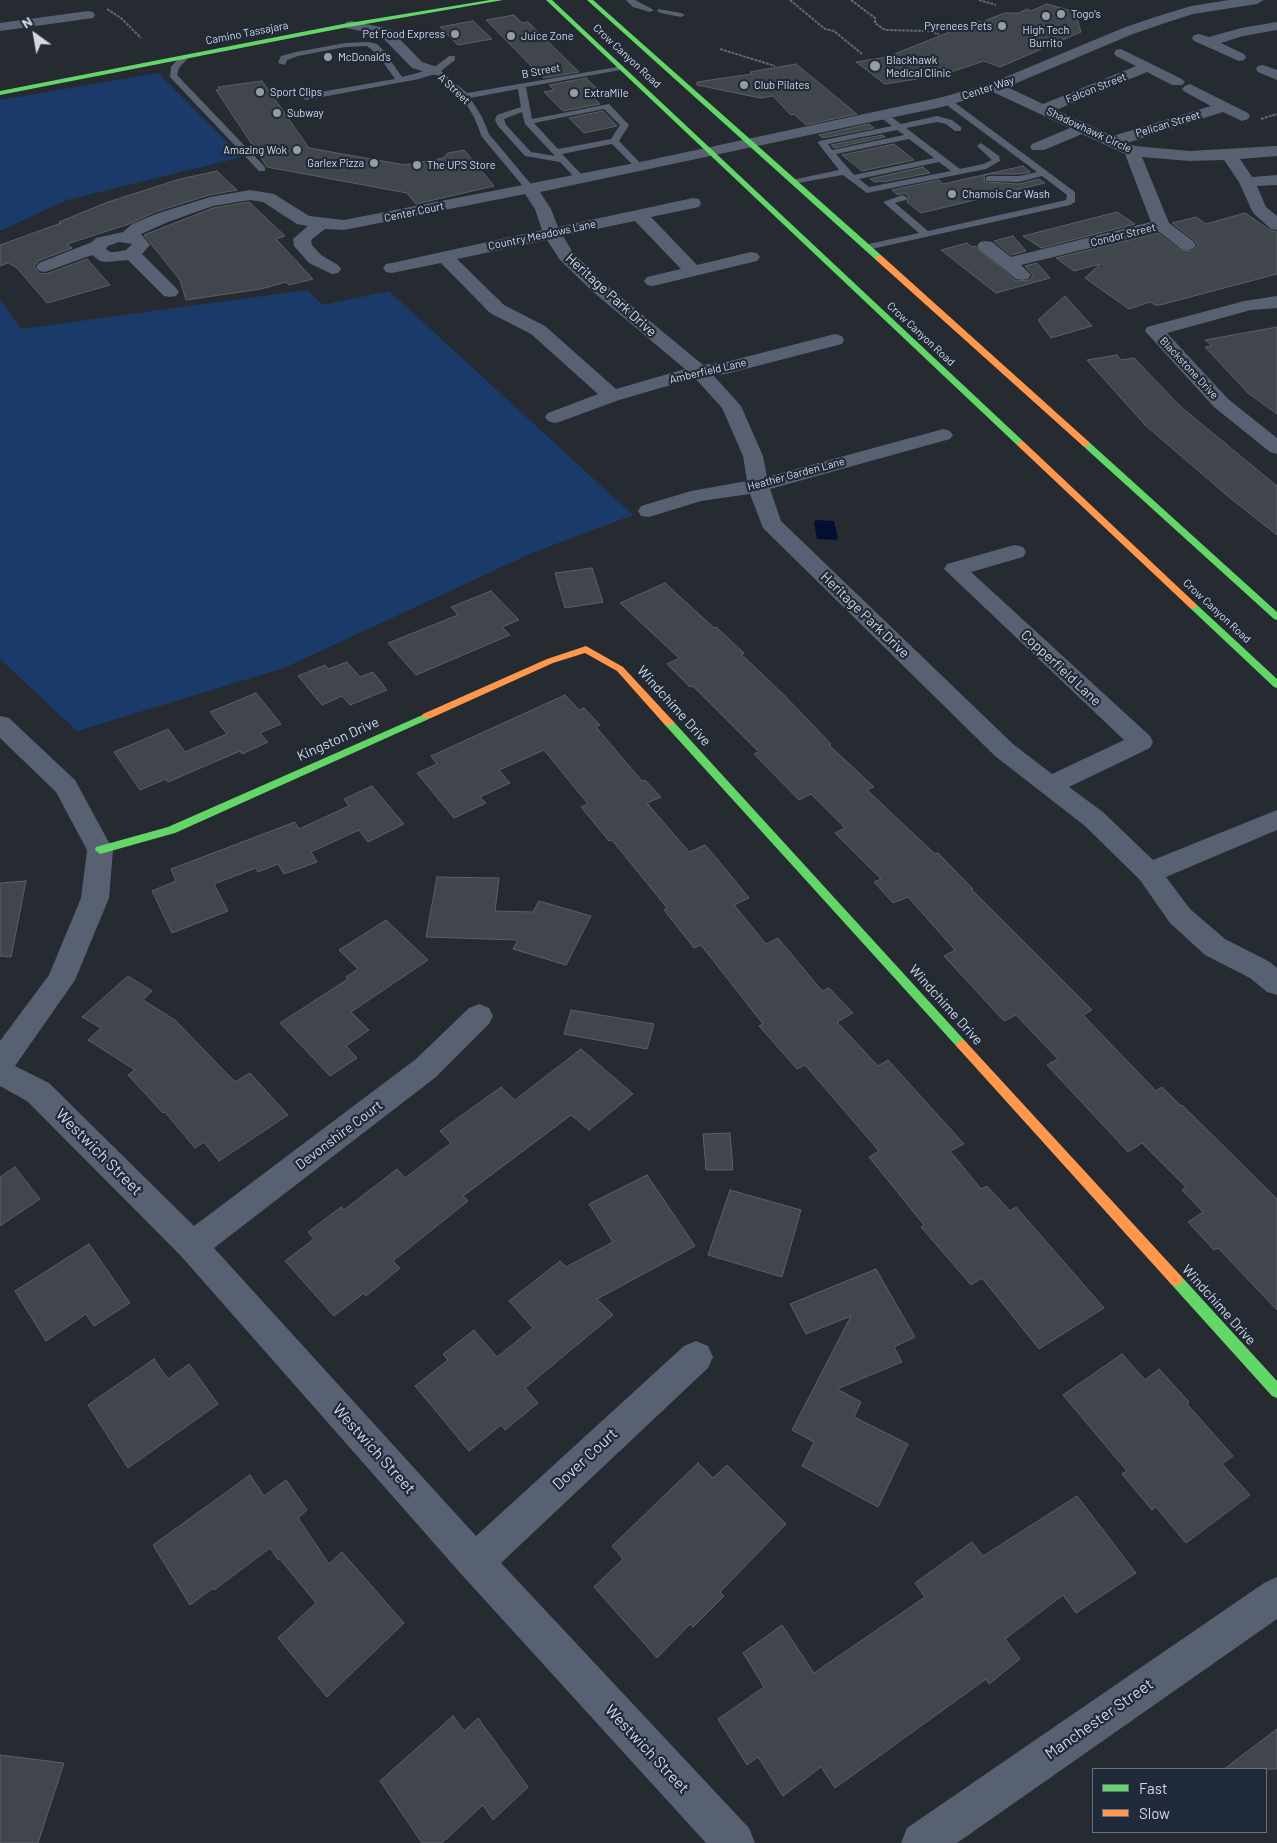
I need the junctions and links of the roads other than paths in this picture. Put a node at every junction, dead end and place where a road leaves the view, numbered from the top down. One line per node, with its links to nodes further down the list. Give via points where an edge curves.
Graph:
1 (500, 0): 10 (main road, Camino Tassajara)
2 (549, 0): 21 (main road, Crow Canyon Road)
3 (590, 0): 44 (main road, Crow Canyon Road)
4 (630, 0): 6 (lane)
5 (1256, 0): 27 (street, Center Way, via 1191,10 1160,20)
6 (650, 10)
7 (661, 11): 9 (lane)
8 (88, 15): 12 (street)
9 (681, 15)
10 (351, 25): 17 (main road, Camino Tassajara); 23 (street, A Street, via 385,32 417,65)
11 (1277, 26): 14 (street)
12 (0, 27)
13 (1191, 34): 14 (street)
14 (1208, 42): 16 (street)
15 (1121, 53): 20 (street)
16 (1239, 57)
17 (184, 58): 28 (main road, Camino Tassajara); 56 (lane, via 175,67 173,75)
18 (452, 58): 23 (lane)
19 (282, 63): 25 (lane, via 284,58 296,54 362,44 374,46 378,64)
20 (1148, 67): 32 (street); 34 (street, Falcon Street)
21 (620, 68): 26 (lane, B Street); 47 (main road, Crow Canyon Road)
22 (1263, 69): 24 (street)
23 (435, 71): 25 (lane); 29 (lane, A Street)
24 (1277, 76)
25 (398, 77): 30 (lane)
26 (522, 86): 29 (lane, B Street); 33 (lane)
27 (994, 87): 31 (street, Center Way); 34 (street, Shadowhawk Circle)
28 (0, 93)
29 (465, 96): 66 (lane, A Street, via 485,135)
30 (306, 97)
31 (946, 101): 35 (street, Center Way); 59 (lane)
32 (1224, 107): 36 (street); 43 (street, Pelican Street)
33 (525, 108): 37 (lane); 54 (lane, via 500,117 502,126 528,154)
34 (1044, 109): 39 (street, Shadowhawk Circle)
35 (883, 115): 38 (lane); 44 (street, Center Way)
36 (1242, 116)
37 (528, 122): 42 (lane, via 606,106 624,125); 50 (lane)
38 (899, 127): 40 (lane, via 937,119); 41 (lane); 51 (lane, via 822,143)
39 (1084, 128): 43 (street, Shadowhawk Circle); 46 (street)
40 (958, 129)
41 (911, 136): 51 (lane); 53 (lane)
42 (614, 141): 50 (lane); 55 (lane)
43 (1112, 142): 48 (street, Shadowhawk Circle)
44 (751, 143): 47 (street, Center Way); 64 (main road, Crow Canyon Road)
45 (980, 146): 58 (lane, via 996,161)
46 (1038, 147)
47 (711, 151): 55 (street, Center Court); 101 (main road, Crow Canyon Road)
48 (1132, 151): 52 (street, Shadowhawk Circle); 71 (street, Condor Street)
49 (1277, 151): 52 (street, Shadowhawk Circle)
50 (558, 152): 54 (lane)
51 (830, 153): 57 (lane)
52 (1229, 155): 65 (street)
53 (941, 159): 58 (lane); 61 (lane)
54 (564, 160): 60 (lane)
55 (640, 167): 60 (street, Center Court)
56 (262, 170)
57 (845, 172): 61 (lane); 64 (lane)
58 (958, 172): 61 (lane, via 867,190)
59 (1044, 173): 62 (lane); 74 (lane, via 1072,194 1070,202)
60 (580, 178): 66 (street, Center Court)
61 (853, 178)
62 (989, 179)
63 (1277, 180): 65 (street)
64 (795, 182): 78 (main road, Crow Canyon Road)
65 (1247, 182): 72 (street, via 1260,209)
66 (530, 188): 70 (street, Center Court, via 344,225); 73 (street, Heritage Park Drive)
67 (903, 198): 74 (lane, via 888,202)
68 (693, 204): 69 (street, Country Meadows Lane)
69 (639, 215): 73 (street, Country Meadows Lane); 85 (street)
70 (321, 224): 75 (street, Center Court, via 303,220 268,198 250,195 210,202 138,228); 84 (street, via 302,239 303,246 314,259)
71 (1161, 225): 76 (street); 81 (street, Condor Street)
72 (1277, 225)
73 (552, 233): 79 (street, Country Meadows Lane); 91 (street, Heritage Park Drive, via 566,256 592,281)
74 (926, 234): 78 (lane)
75 (130, 245): 82 (street, Center Court, via 109,239); 88 (street)
76 (1187, 245)
77 (986, 246): 81 (street)
78 (867, 247): 99 (main road, Crow Canyon Road)
79 (444, 256): 83 (street, Country Meadows Lane); 92 (street, via 497,309 538,330)
80 (751, 257): 85 (street)
81 (1008, 263): 86 (street)
82 (45, 267)
83 (392, 268)
84 (332, 269)
85 (692, 270): 87 (street)
86 (1024, 277)
87 (653, 281)
88 (170, 292)
89 (1277, 302): 95 (street, Blackstone Drive, via 1250,305 1154,330 1220,402)
90 (835, 340): 91 (street, Amberfield Lane, via 726,368)
91 (699, 371): 92 (street, Amberfield Lane); 96 (street, Heritage Park Drive, via 731,406 753,456)
92 (612, 396): 93 (street, Amberfield Lane)
93 (555, 417)
94 (943, 435): 96 (street, Heather Garden Lane)
95 (1277, 448)
96 (758, 486): 97 (street, Heather Garden Lane, via 698,495); 103 (street, Heritage Park Drive, via 771,522 814,566 1004,750)
97 (649, 511)
98 (1015, 552): 103 (street, Copperfield Lane, via 955,569 1141,742)
99 (1277, 617)
100 (586, 649): 105 (main road, Kingston Drive, via 550,661 171,830); 113 (main road, Windchime Drive, via 620,669)
101 (1277, 685)
102 (4, 734): 105 (street, via 66,786)
103 (1051, 785): 106 (street, Heritage Park Drive, via 1094,819)
104 (1277, 819): 106 (street)
105 (100, 850): 109 (street, via 95,898 61,980)
106 (1149, 874): 107 (street, Heritage Park Drive, via 1180,916 1215,947)
107 (1271, 972)
108 (479, 1016): 111 (street, Devonshire Court, via 426,1068)
109 (0, 1064)
110 (0, 1072): 111 (street, Westwich Street, via 38,1092)
111 (192, 1246): 114 (street, Westwich Street)
112 (696, 1356): 114 (street, Dover Court)
113 (1277, 1391)
114 (475, 1562): 116 (street, Westwich Street)
115 (1277, 1596): 117 (street, Manchester Street)
116 (734, 1843)
117 (922, 1843)

